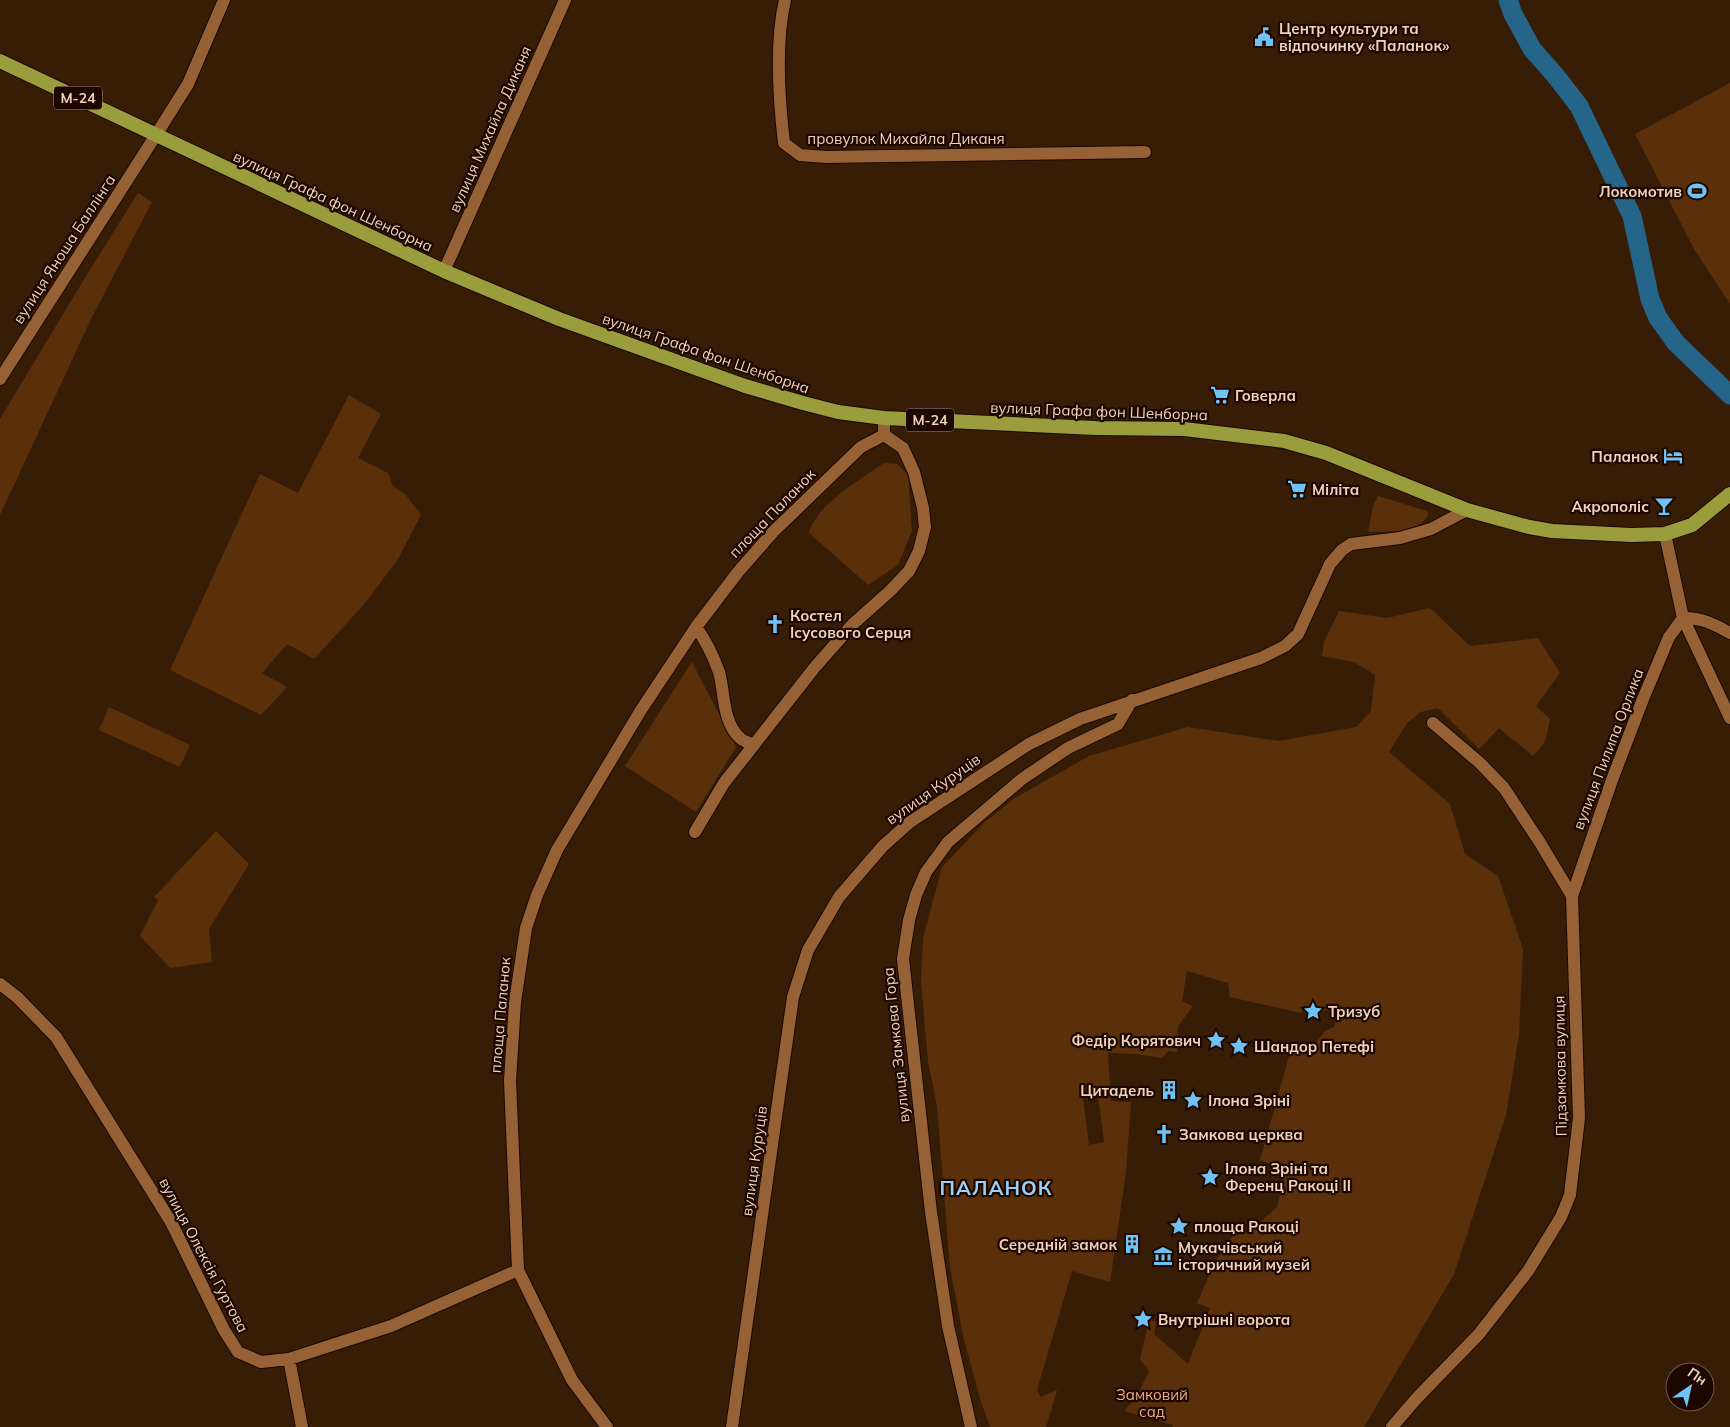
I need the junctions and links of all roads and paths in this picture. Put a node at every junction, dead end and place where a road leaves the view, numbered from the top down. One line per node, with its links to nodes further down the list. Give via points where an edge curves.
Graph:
1 (224, 0): 5 (street, вулиця Яноша Баллінга, via 188,84)
2 (565, 0): 7 (street, вулиця Михайла Диканя)
3 (784, 0): 6 (street, провулок Михайла Диканя, via 781,14 781,119 784,143 800,156)
4 (0, 61): 5 (highway, вулиця Графа фон Шенборна / М-24)
5 (156, 135): 7 (highway, вулиця Графа фон Шенборна / М-24); 8 (street, вулиця Яноша Баллінга)
6 (1145, 152)
7 (444, 271): 9 (highway, вулиця Графа фон Шенборна / М-24, via 559,319 745,386 829,410)
8 (0, 379)
9 (884, 418): 10 (street); 12 (highway, вулиця Графа фон Шенборна / М-24, via 1184,429 1284,441 1326,453)
10 (884, 435): 15 (street, площа Паланок, via 861,447 773,532); 20 (street, via 903,448 914,472 923,508 924,527 919,551 909,571 847,631)
11 (1730, 494): 13 (highway, вулиця Графа фон Шенборна / М-24, via 1692,525)
12 (1467, 510): 13 (highway, вулиця Графа фон Шенборна / М-24, via 1552,531); 17 (street, вулиця Куруців, via 1431,529 1400,538 1351,544 1342,550 1330,564 1298,634 1285,646 1261,658)
13 (1666, 534): 14 (street)
14 (1683, 618): 16 (street, via 1710,622); 18 (street); 22 (street, вулиця Пилипа Орлика, via 1669,637 1643,699)
15 (696, 627): 20 (street, via 710,648 732,728 740,739); 24 (street, площа Паланок, via 641,710 557,850 526,928 515,1002 510,1081)
16 (1730, 633)
17 (1132, 700): 28 (street, вулиця Куруців, via 1080,719 1029,744 910,822 859,872 838,897 821,926 808,950 793,997); 29 (street, вулиця Замкова Гора, via 1118,724 1068,748 1022,779 948,842 926,872 909,920 903,959 931,1212 948,1326)
18 (1730, 718)
19 (1433, 723): 22 (street, Підзамкова вулиця, via 1504,788)
20 (754, 745): 21 (street, via 724,783)
21 (695, 832)
22 (1572, 896): 30 (street, Підзамкова вулиця, via 1579,1118 1570,1195 1561,1217 1528,1271 1479,1334)
23 (0, 984): 25 (street, вулиця Олексія Гуртова, via 18,997 56,1037 170,1222 238,1352 261,1362)
24 (518, 1270): 25 (street, вулиця Олексія Гуртова, via 391,1326); 26 (street, площа Паланок, via 572,1380)
25 (289, 1359): 27 (street)
26 (602, 1424)
27 (302, 1427)
28 (732, 1427)
29 (971, 1427)
30 (1392, 1427)

